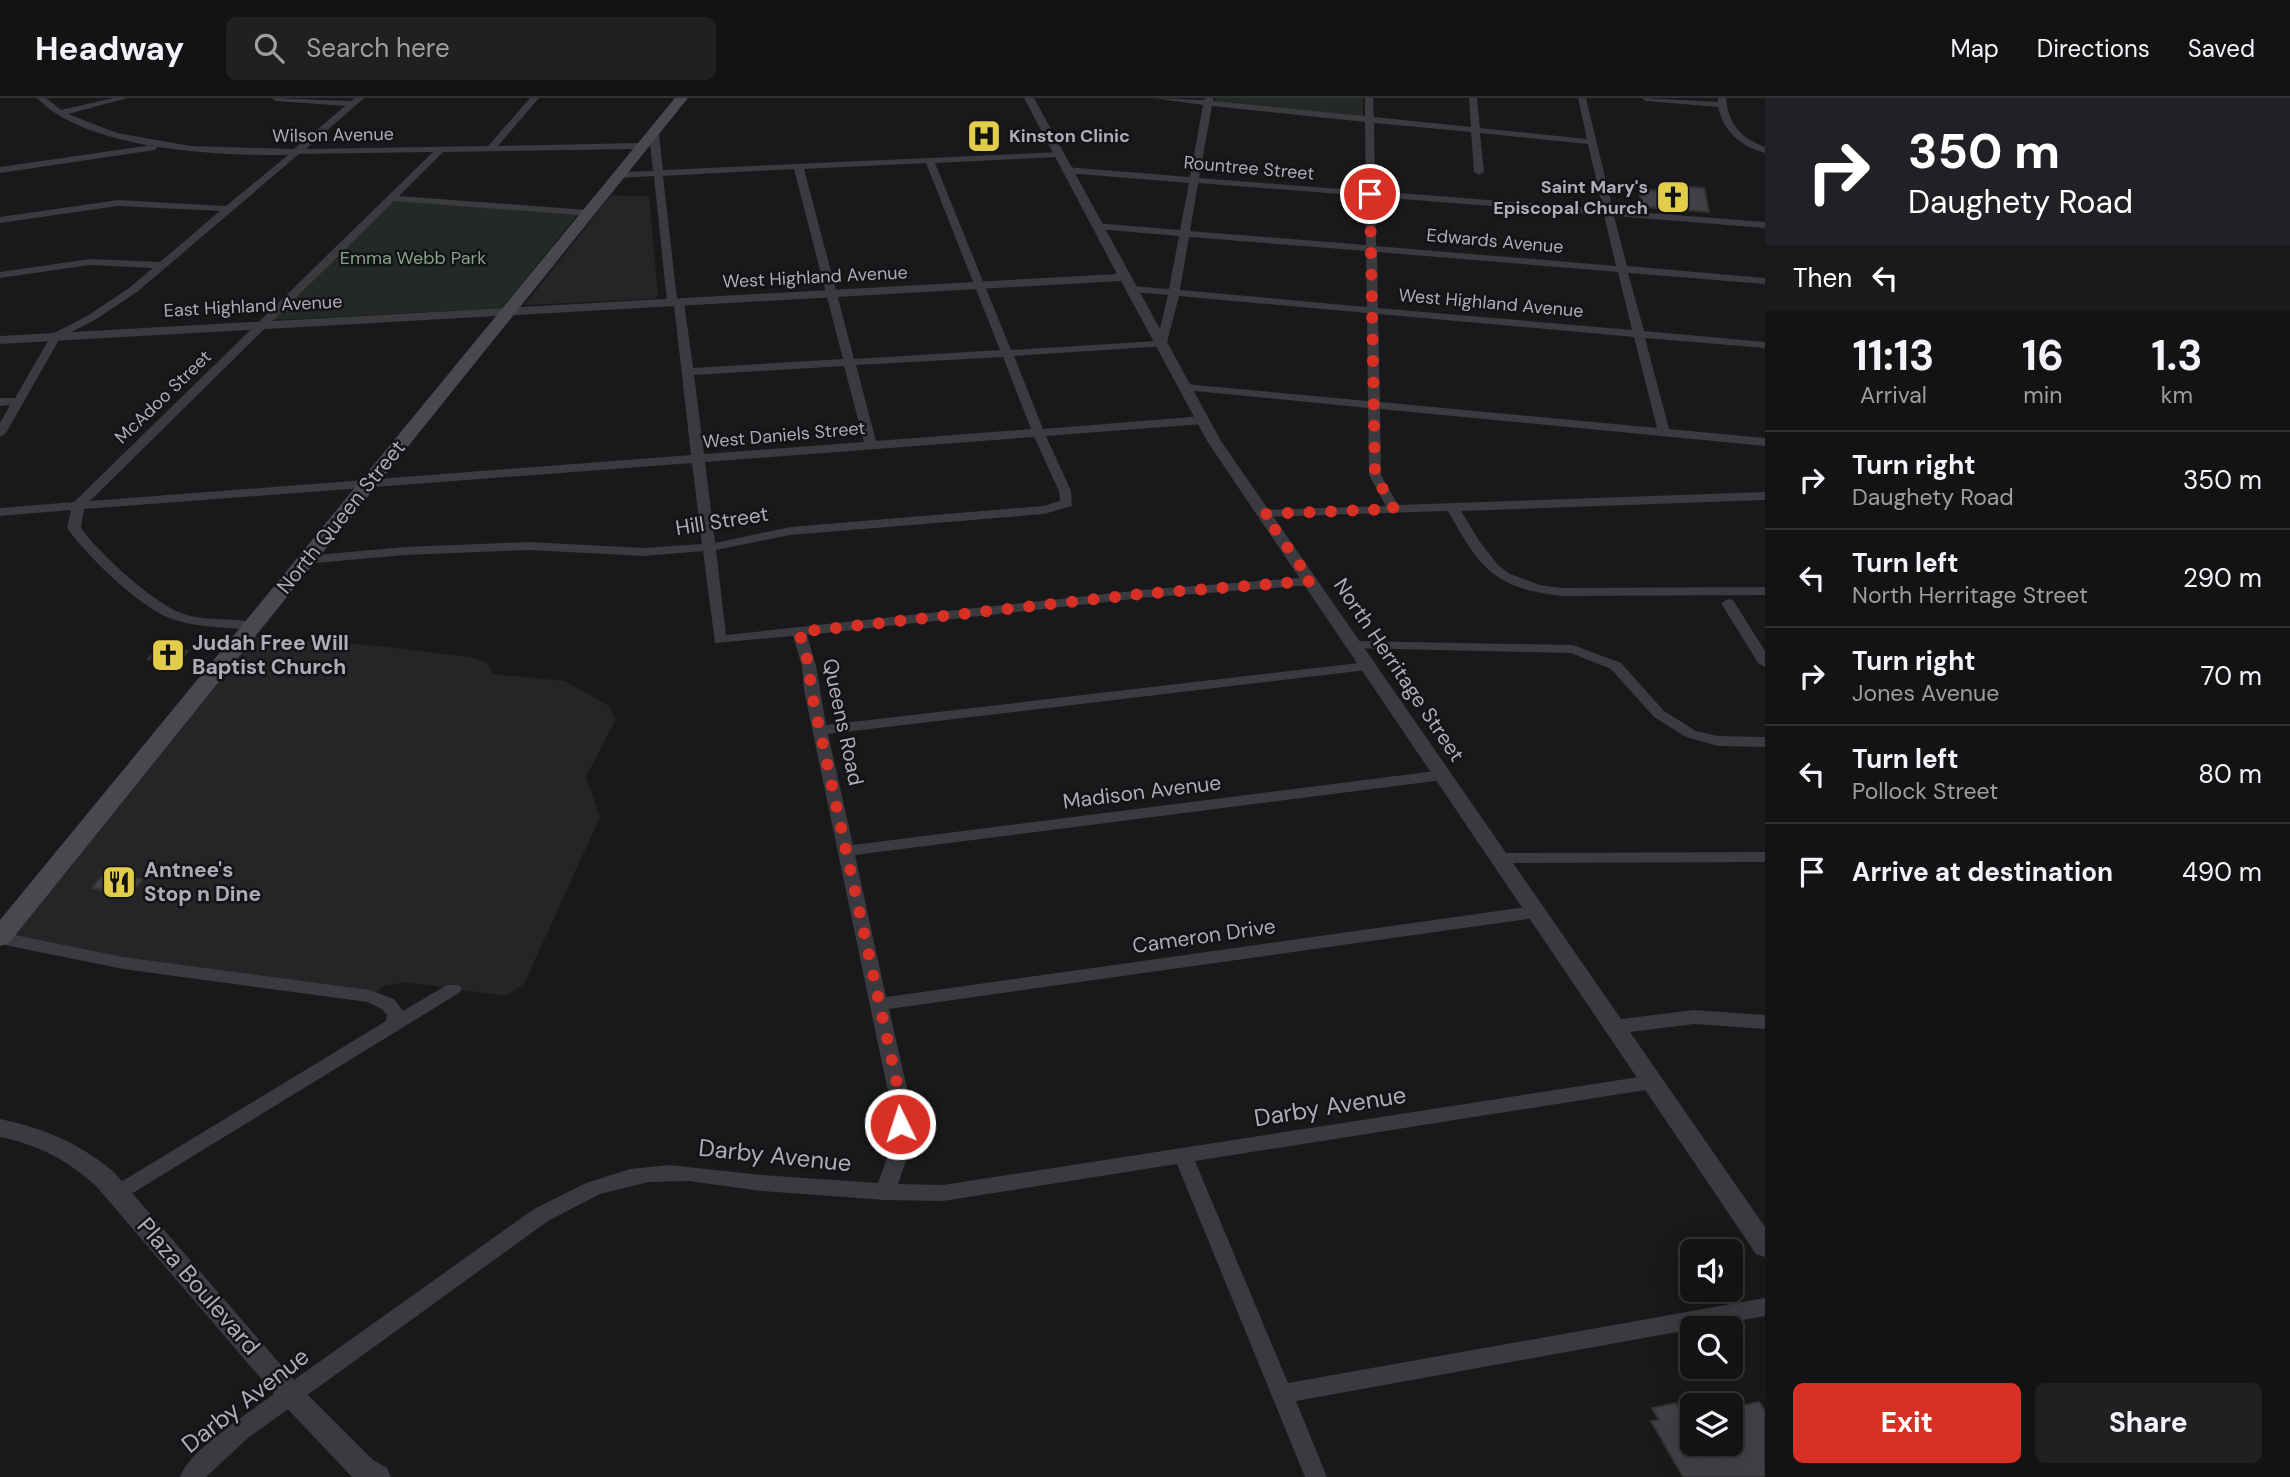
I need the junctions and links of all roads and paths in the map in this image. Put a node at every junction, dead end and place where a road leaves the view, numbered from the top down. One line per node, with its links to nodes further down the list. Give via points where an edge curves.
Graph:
1 (41, 98): 15 (street, Wilson Avenue)
2 (124, 98): 15 (street)
3 (276, 98): 12 (street)
4 (535, 98): 22 (street)
5 (682, 98): 18 (main road, North Queen Street)
6 (1030, 98): 27 (street, North Herritage Street)
7 (1157, 98): 13 (street)
8 (1369, 98): 16 (street)
9 (1473, 98): 17 (street)
10 (1582, 98): 19 (street)
11 (1646, 98): 14 (street)
12 (356, 101): 25 (street)
13 (1208, 101): 16 (street); 33 (street)
14 (1722, 102): 24 (street, via 1735,136)
15 (59, 113): 20 (street, Wilson Avenue, via 115,135)
16 (1368, 120): 17 (street); 34 (street)
17 (1476, 130): 19 (street); 30 (street)
18 (654, 134): 31 (street); 32 (main road, North Queen Street)
19 (1592, 142): 37 (street)
20 (165, 146): 25 (street, Wilson Avenue); 29 (street)
21 (637, 146): 22 (street, Wilson Avenue)
22 (491, 148): 23 (street, Wilson Avenue)
23 (441, 149): 25 (street, Wilson Avenue); 35 (street, McAdoo Street)
24 (1765, 150)
25 (296, 152): 36 (street)
26 (930, 161): 27 (street, Rountree Street); 28 (street, Rountree Street); 49 (street)
27 (1062, 162): 33 (street, Rountree Street); 41 (street, North Herritage Street)
28 (798, 166): 31 (street, Rountree Street); 50 (street)
29 (0, 170)
30 (1479, 172)
31 (658, 173): 32 (street, Rountree Street); 52 (street)
32 (621, 175): 38 (main road, North Queen Street)
33 (1194, 179): 34 (street, Rountree Street); 42 (street)
34 (1370, 194): 37 (street, Rountree Street); 43 (street)
35 (392, 198): 38 (street); 55 (street, McAdoo Street)
36 (229, 209): 39 (street, via 118,204); 44 (street)
37 (1608, 212): 40 (street, Rountree Street); 45 (street)
38 (589, 213): 54 (main road, North Queen Street)
39 (0, 220)
40 (1765, 225)
41 (1096, 226): 42 (street, Edwards Avenue); 48 (street, North Herritage Street)
42 (1185, 233): 43 (street, Edwards Avenue); 51 (street)
43 (1371, 248): 45 (street, Edwards Avenue); 53 (street)
44 (164, 265): 46 (street, via 81,263); 57 (street, via 115,302)
45 (1623, 270): 47 (street, Edwards Avenue); 56 (street)
46 (0, 275)
47 (1765, 281)
48 (1128, 283): 49 (street, West Highland Avenue); 51 (street, West Highland Avenue); 59 (street, North Herritage Street)
49 (982, 286): 50 (street, West Highland Avenue); 61 (street)
50 (831, 293): 52 (street, West Highland Avenue); 62 (street)
51 (1174, 293): 53 (street, West Highland Avenue); 59 (street)
52 (675, 302): 54 (street, West Highland Avenue); 63 (street)
53 (1372, 310): 56 (street, West Highland Avenue); 67 (street)
54 (508, 312): 55 (street, East Highland Avenue); 75 (main road, North Queen Street)
55 (262, 324): 57 (street, East Highland Avenue); 77 (street, McAdoo Street)
56 (1639, 334): 60 (street, West Highland Avenue); 70 (street)
57 (55, 336): 58 (street, East Highland Avenue); 65 (street)
58 (0, 340)
59 (1162, 344): 61 (street); 64 (street, North Herritage Street)
60 (1765, 345)
61 (1007, 354): 62 (street); 69 (street)
62 (849, 363): 63 (street); 73 (street)
63 (687, 372): 74 (street)
64 (1185, 387): 67 (street); 68 (street, North Herritage Street)
65 (19, 401): 66 (street); 71 (street)
66 (0, 402)
67 (1374, 404): 70 (street); 79 (street, via 1375,475)
68 (1203, 420): 69 (street, West Daniels Street); 81 (street, North Herritage Street)
69 (1039, 432): 73 (street, West Daniels Street); 82 (street, Hill Street, via 1067,498 1062,506 790,531)
70 (1664, 432): 72 (street)
71 (0, 433)
72 (1765, 442)
73 (871, 446): 74 (street, West Daniels Street)
74 (697, 459): 75 (street, West Daniels Street); 82 (street)
75 (367, 484): 77 (street, West Daniels Street); 83 (main road, North Queen Street)
76 (1765, 496): 78 (street)
77 (78, 506): 80 (street, West Daniels Street); 87 (street, via 74,528 83,543 161,609 178,617)
78 (1453, 508): 79 (street); 85 (street, via 1490,567 1537,589)
79 (1394, 509): 81 (street)
80 (0, 512)
81 (1264, 514): 84 (street, North Herritage Street)
82 (707, 547): 83 (street, Hill Street, via 644,552 529,546); 88 (street, via 720,640)
83 (305, 560): 87 (main road, North Queen Street)
84 (1311, 581): 88 (street, via 1142,594); 90 (street, North Herritage Street)
85 (1765, 592)
86 (1728, 603): 89 (street)
87 (252, 626): 100 (main road, North Queen Street)
88 (799, 632): 93 (street, Queens Road)
89 (1758, 640): 91 (street)
90 (1353, 645): 92 (street, North Herritage Street); 94 (street, via 1573,649 1616,666 1659,714 1692,734 1718,741)
91 (1765, 663)
92 (1367, 666): 93 (street); 95 (street, North Herritage Street)
93 (821, 730): 96 (street, Queens Road)
94 (1765, 742)
95 (1443, 775): 96 (street, Madison Avenue); 97 (street, North Herritage Street)
96 (847, 851): 102 (street, Queens Road)
97 (1499, 858): 98 (street); 99 (street, North Herritage Street)
98 (1765, 858)
99 (1534, 912): 102 (street, Cameron Drive); 105 (street, North Herritage Street)
100 (0, 937): 104 (street, via 123,963 370,996 388,1004 396,1014)
101 (453, 989): 104 (street)
102 (880, 1004): 109 (street, Queens Road, via 901,1106 896,1161)
103 (1765, 1022): 105 (street, via 1694,1017)
104 (396, 1025): 110 (street)
105 (1614, 1027): 106 (street, North Herritage Street)
106 (1652, 1082): 108 (street, Darby Avenue); 111 (street, North Herritage Street)
107 (0, 1128): 110 (street, Plaza Boulevard, via 70,1149)
108 (1183, 1156): 109 (street, Darby Avenue, via 943,1193); 113 (street)
109 (885, 1192): 114 (street, Darby Avenue, via 688,1173 650,1174 603,1184 541,1215)
110 (118, 1194): 114 (street, Plaza Boulevard)
111 (1762, 1239)
112 (1765, 1307): 113 (street)
113 (1282, 1394): 117 (street)
114 (291, 1395): 115 (street, Plaza Boulevard); 116 (street, Darby Avenue, via 215,1452)
115 (367, 1474)
116 (191, 1477)
117 (1316, 1477)

